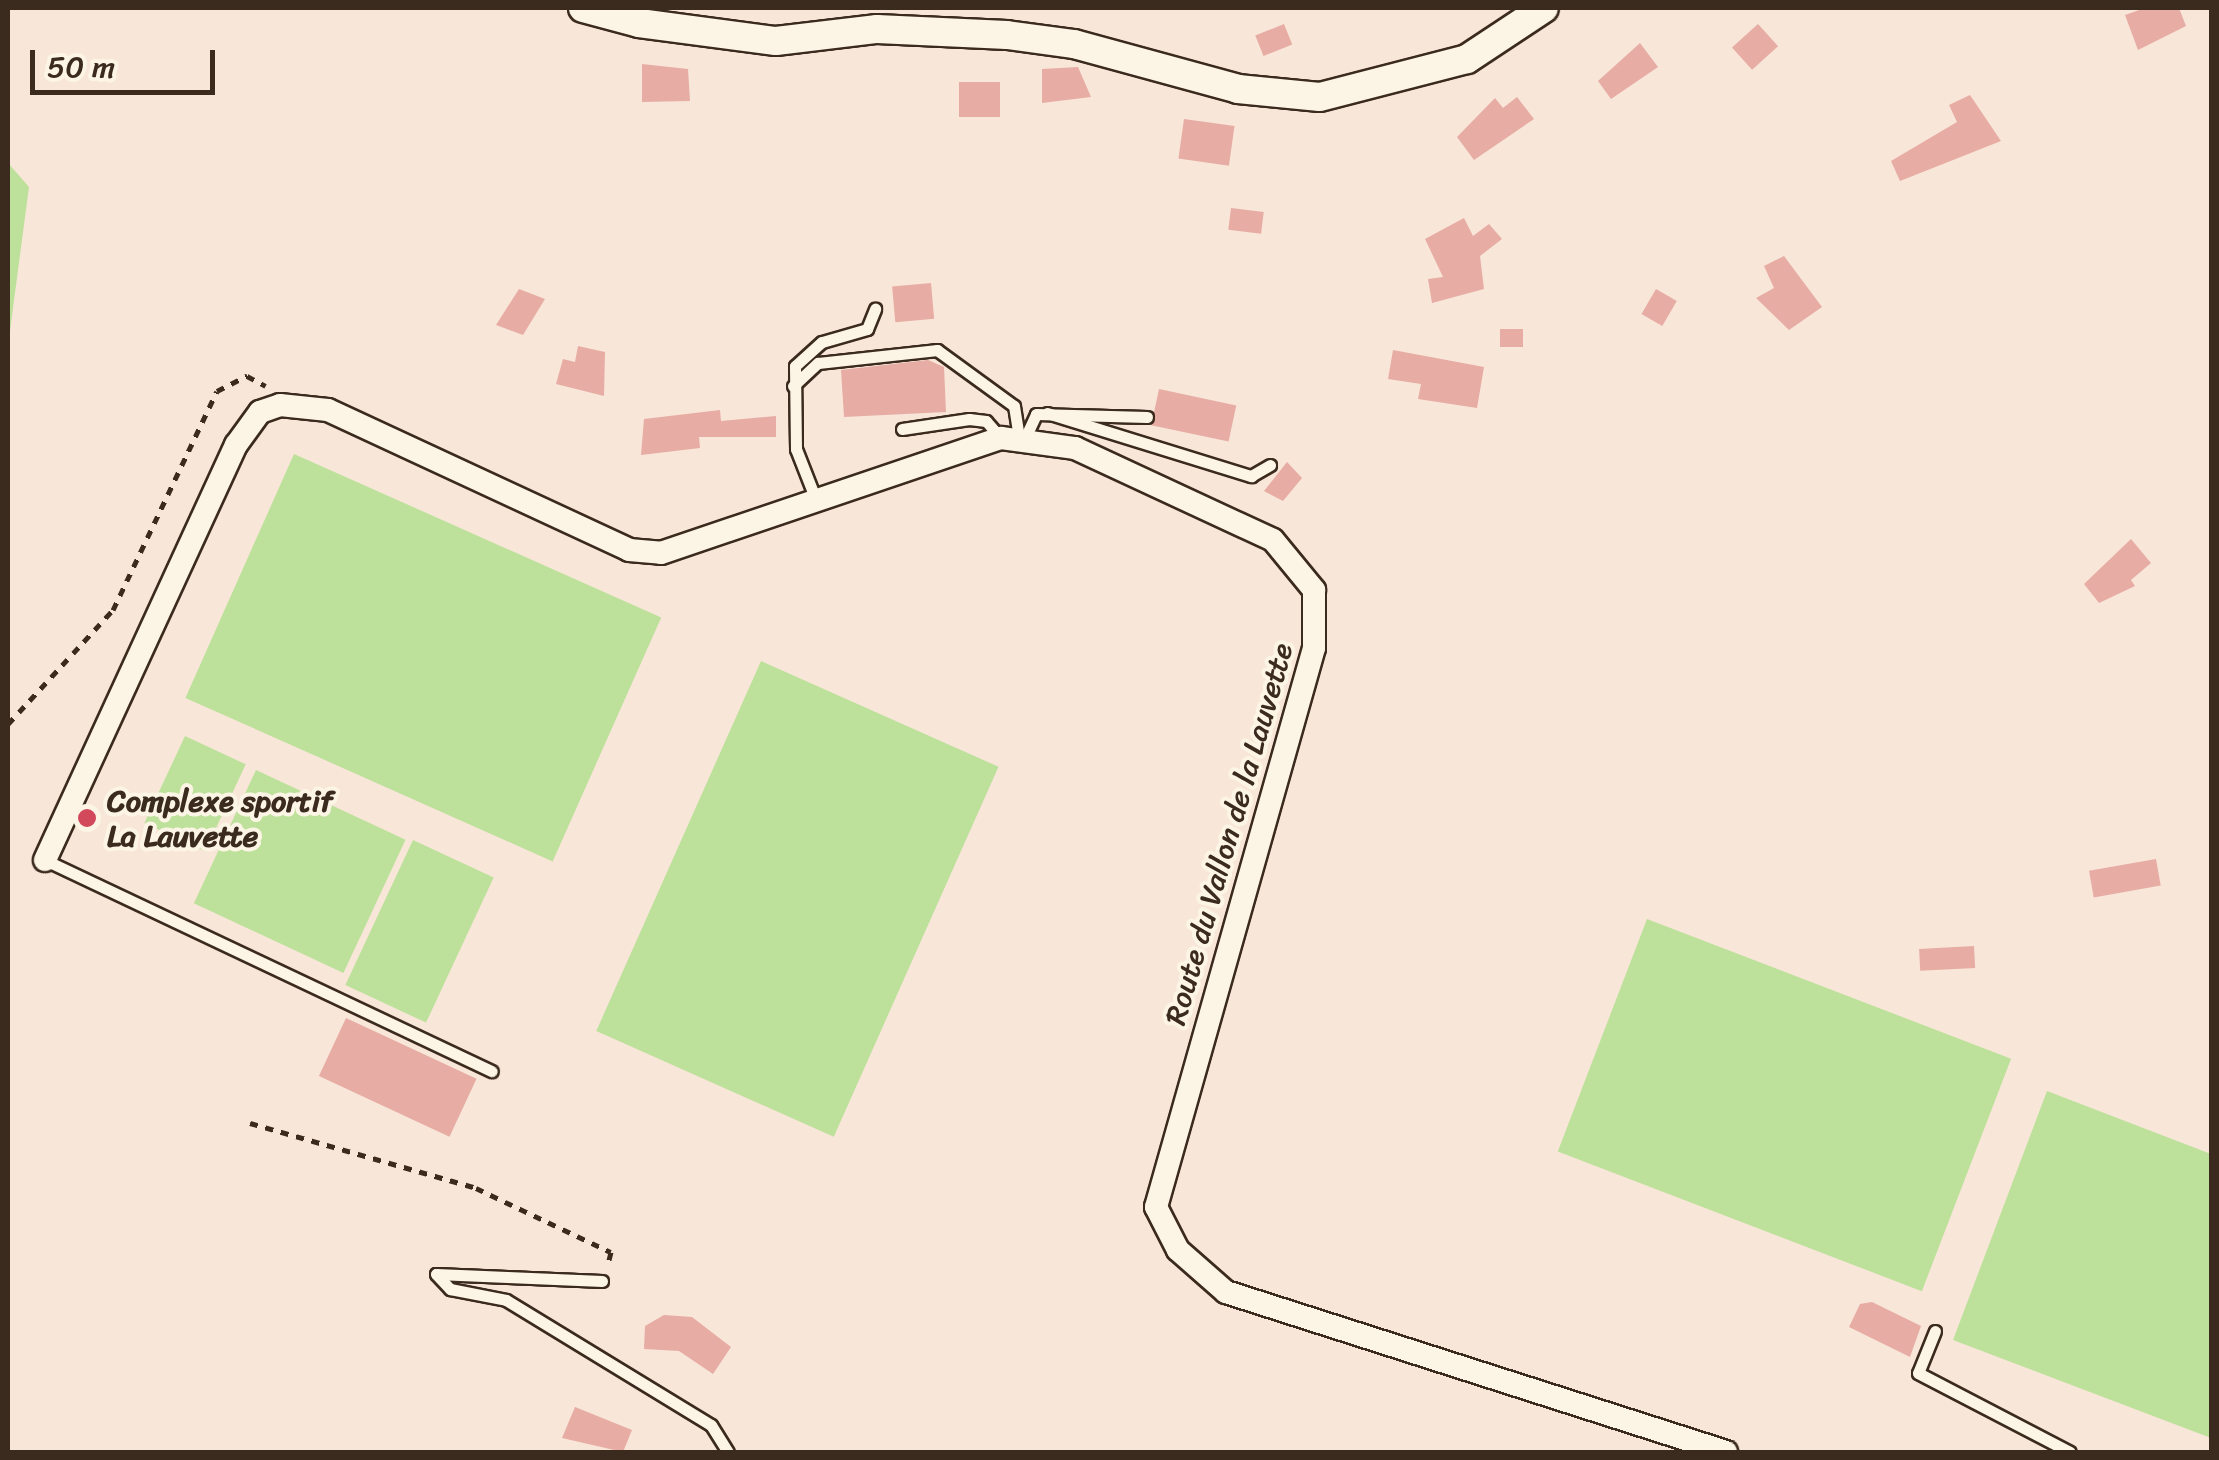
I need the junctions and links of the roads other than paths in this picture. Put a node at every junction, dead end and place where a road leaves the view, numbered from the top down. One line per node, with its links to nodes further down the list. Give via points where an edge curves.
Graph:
1 (583, 8): 2 (street, via 639,23 776,41 876,28 1006,35 1074,44 1238,89 1320,97 1467,59)
2 (1544, 8)
3 (876, 309): 4 (lane, via 867,329 803,355)
4 (793, 386): 8 (lane, via 818,363 937,350 1014,406); 10 (lane, via 796,449)
5 (1046, 413): 6 (lane); 8 (lane); 9 (lane, via 1251,476)
6 (1147, 416)
7 (902, 429): 8 (lane, via 968,419)
8 (1014, 438): 10 (street, Route du Vallon de la Lauvette); 16 (street, Route du Vallon de la Lauvette, via 1075,448 1246,525 1289,552 1314,590 1314,648 1156,1208 1178,1250 1226,1292)
9 (1270, 465)
10 (816, 500): 11 (street, Route du Vallon de la Lauvette, via 662,553 629,550 328,410 280,404 260,412 236,445)
11 (45, 860): 12 (lane)
12 (492, 1071)
13 (602, 1282): 15 (lane, via 458,1269 436,1274 450,1288 506,1300 711,1425)
14 (1935, 1331): 17 (lane, via 1918,1373)
15 (728, 1452)
16 (1726, 1452)
17 (2070, 1452)

